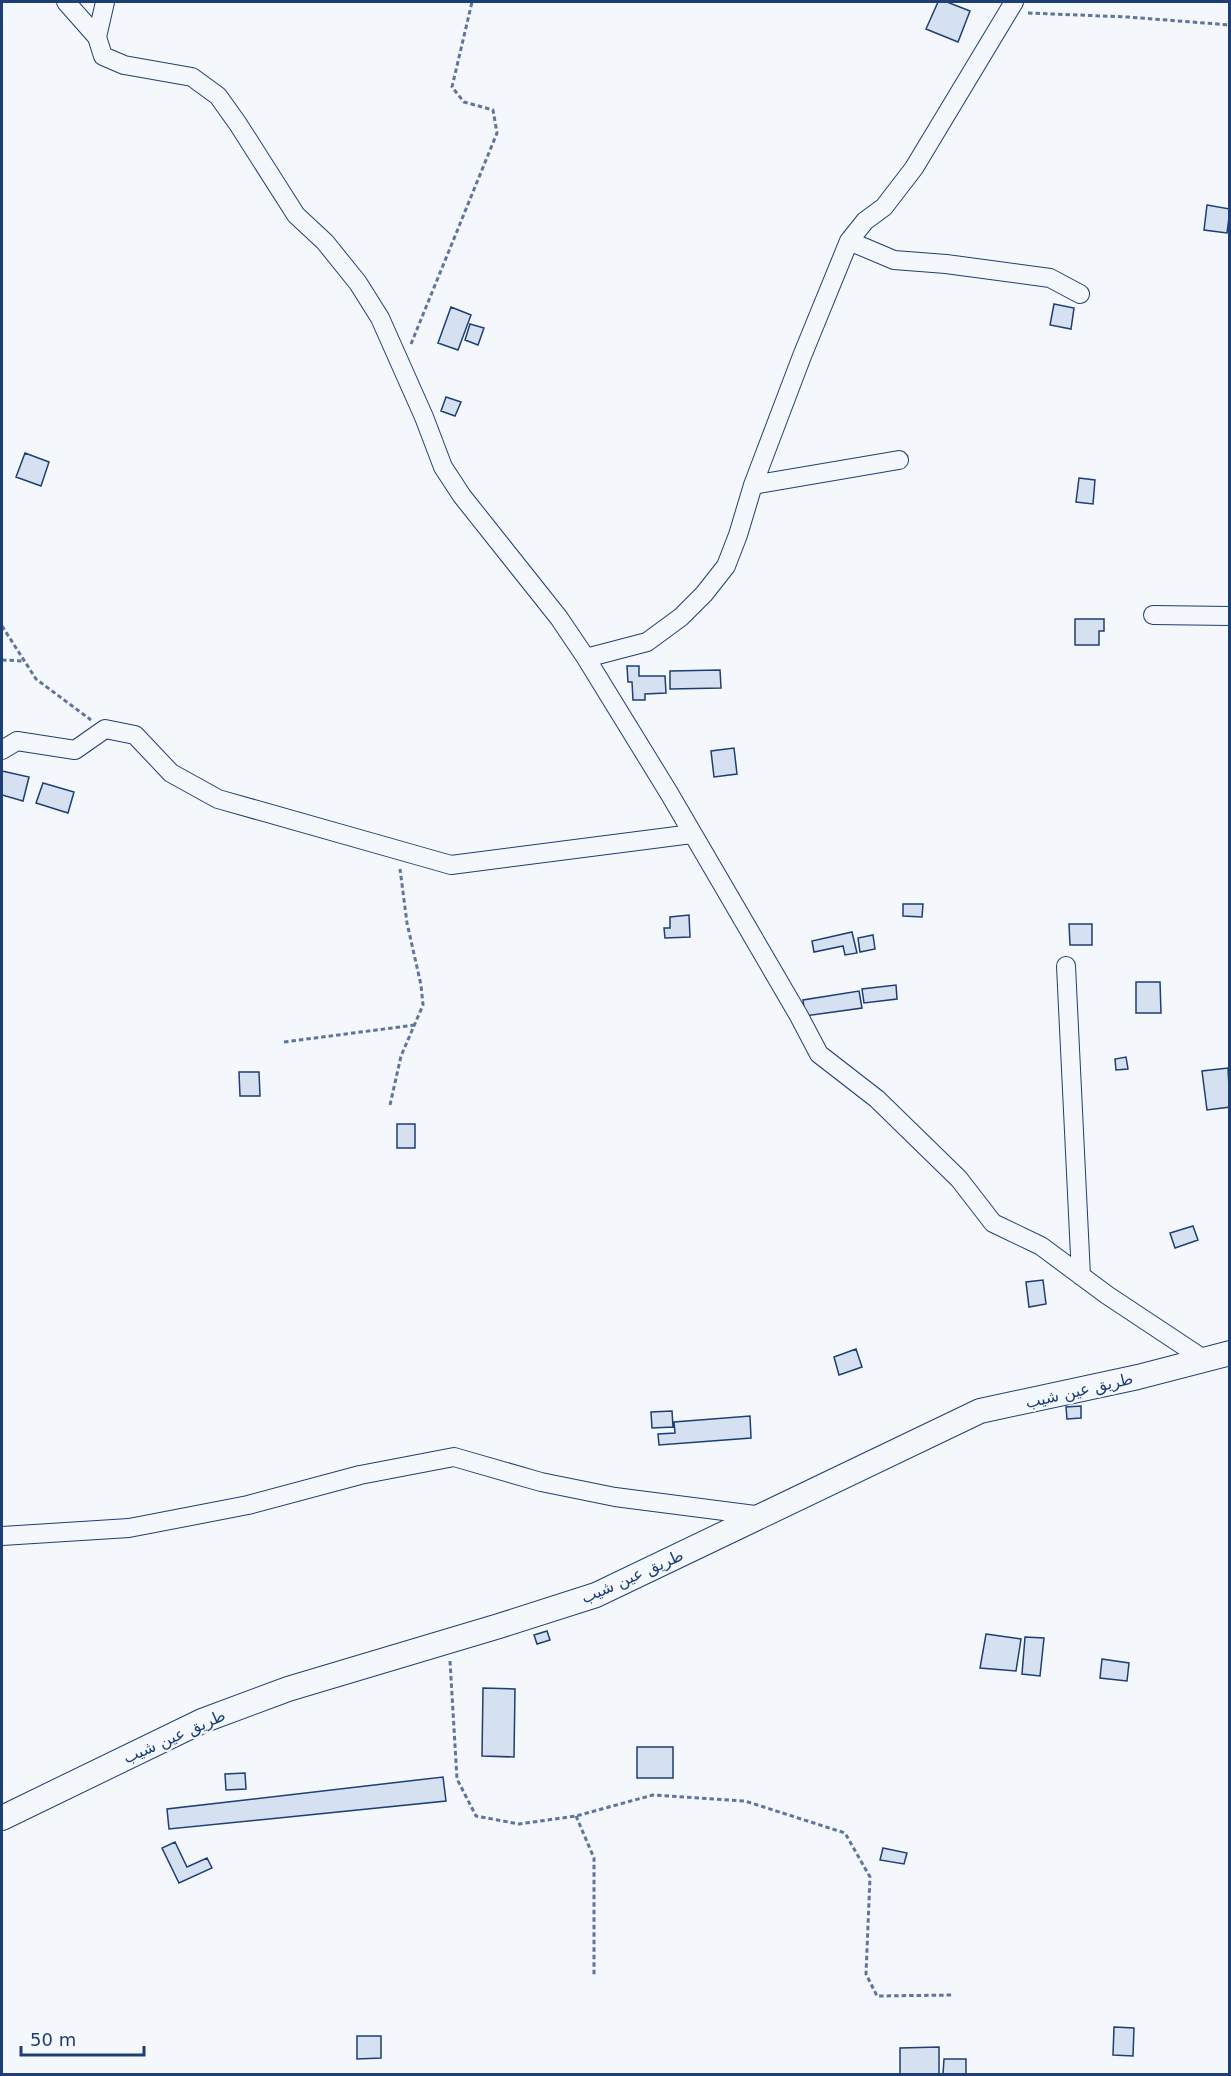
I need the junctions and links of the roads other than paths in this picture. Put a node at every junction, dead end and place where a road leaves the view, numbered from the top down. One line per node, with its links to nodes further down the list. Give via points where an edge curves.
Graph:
1 (66, 2): 4 (street)
2 (105, 2): 4 (street)
3 (1011, 6): 5 (street, via 914,168 884,207 865,221)
4 (97, 37): 11 (street, via 103,56 124,65 192,77 218,96 296,215 325,242 380,318 443,467)
5 (849, 241): 6 (street, via 894,260 1050,278); 8 (street)
6 (1080, 294)
7 (899, 460): 8 (street)
8 (753, 485): 11 (street, via 726,566 704,594 647,642)
9 (1153, 615): 10 (street)
10 (1230, 616)
11 (586, 658): 13 (street)
12 (2, 750): 13 (street, via 17,741 75,750 105,729 135,735 171,772 218,799 451,865)
13 (692, 834): 15 (street, via 819,1054 877,1099 959,1179 993,1222 1041,1246)
14 (1066, 966): 15 (street)
15 (1081, 1276): 17 (street)
16 (1230, 1353): 17 (main road, طريق عين شيب)
17 (1206, 1360): 18 (main road, طريق عين شيب, via 980,1411)
18 (763, 1516): 19 (street, via 615,1497 541,1482 454,1457 129,1528); 20 (main road, طريق عين شيب, via 596,1595 288,1689 202,1721)
19 (2, 1536)
20 (2, 1818)

